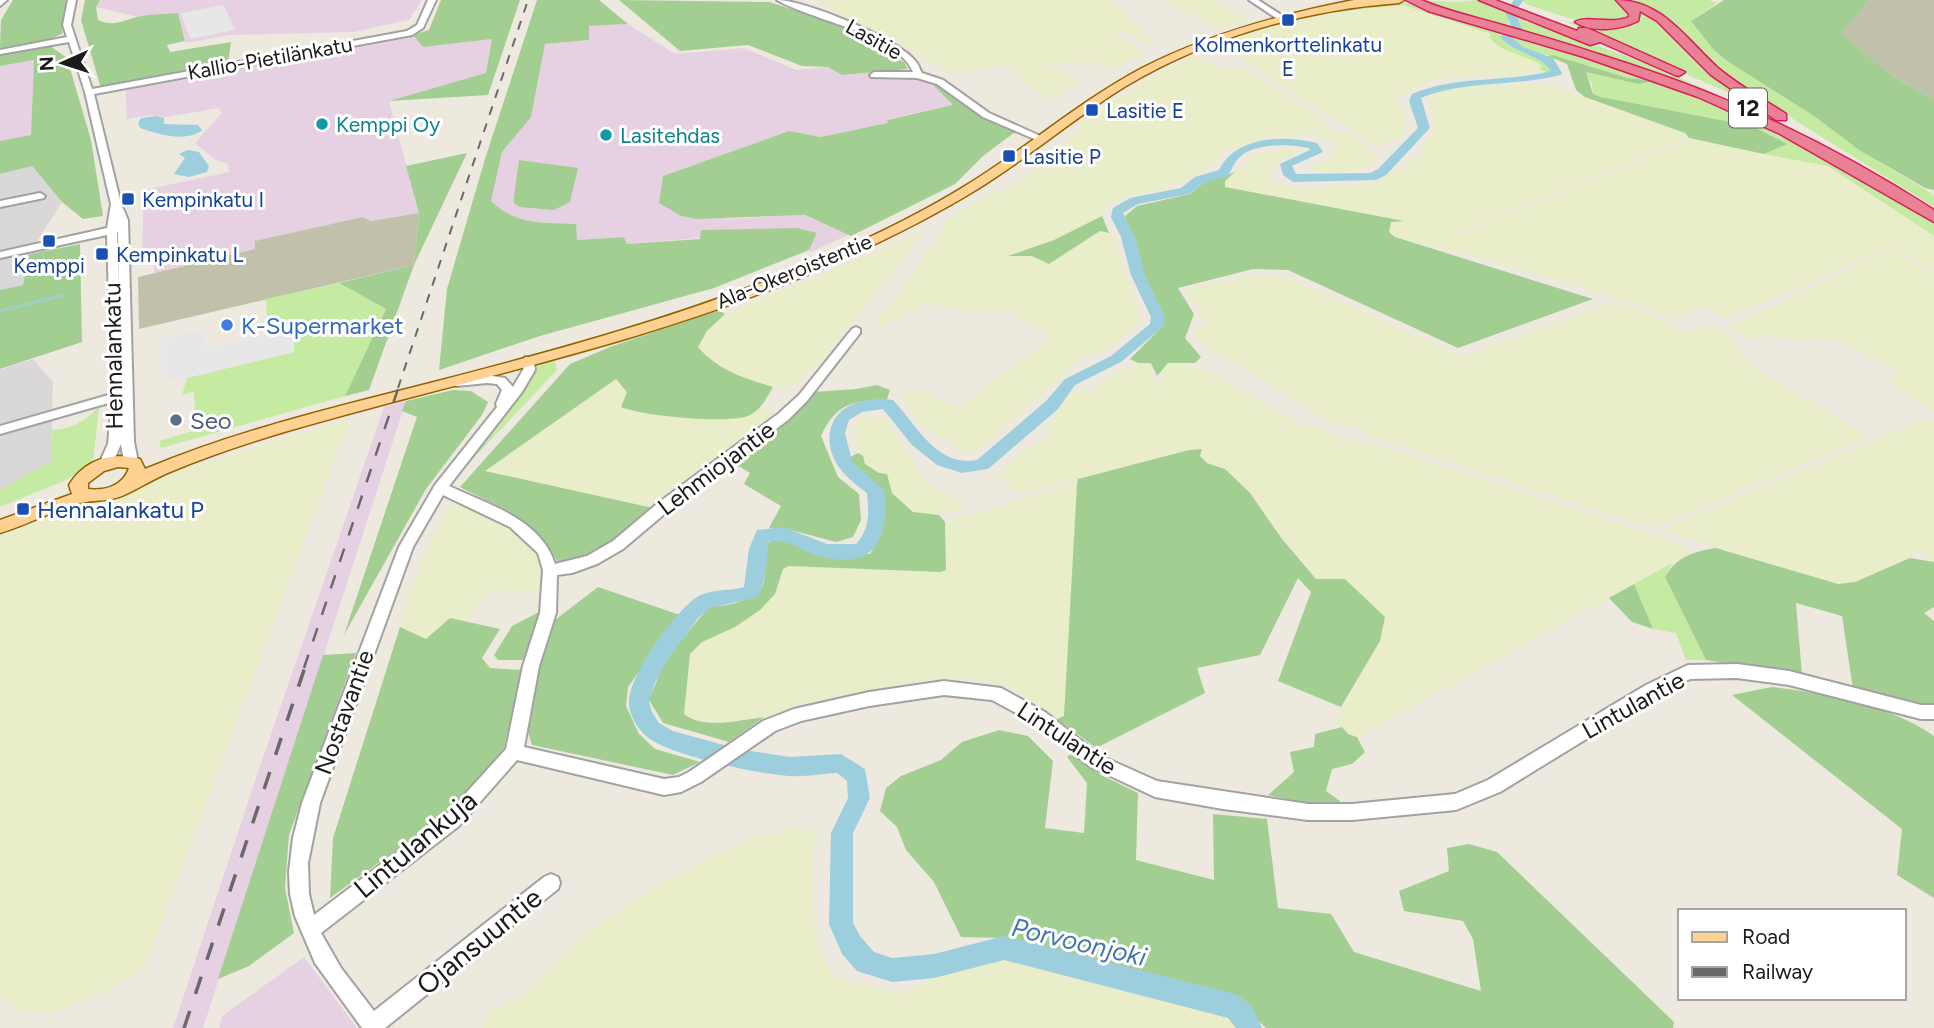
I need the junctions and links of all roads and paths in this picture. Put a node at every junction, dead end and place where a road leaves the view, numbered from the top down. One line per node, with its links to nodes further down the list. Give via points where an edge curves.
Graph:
1 (72, 0): 15 (street, Hennalankatu, via 68,13)
2 (432, 0): 19 (street, Kallio-Pietilänkatu, via 420,26 409,33)
3 (780, 0): 18 (street, Lasitie, via 836,18 876,38 913,60)
4 (1253, 0): 14 (street)
5 (1368, 0): 12 (main road, Ala-Okeroistentie)
6 (1398, 0): 12 (main road, Ala-Okeroistentie)
7 (1412, 0): 23 (highway, via 1660,78 1823,151)
8 (1509, 0): 13 (highway)
9 (1619, 0): 13 (highway, via 1635,13 1634,19 1613,25 1587,24)
10 (1628, 0): 23 (highway, via 1661,19 1703,62 1742,92)
11 (1494, 1): 13 (highway, 12)
12 (1343, 4): 14 (main road, Ala-Okeroistentie)
13 (1528, 11): 23 (highway, 12, via 1717,92); 23 (highway, 12, via 1655,61 1797,131)
14 (1282, 18): 20 (main road, Ala-Okeroistentie, via 1204,44 1146,71)
15 (71, 39): 16 (street); 19 (street, Hennalankatu)
16 (0, 52)
17 (874, 75): 18 (street, Lasitie)
18 (918, 75): 20 (street, Lasitie, via 953,89 998,121)
19 (89, 92): 25 (street, Hennalankatu, via 116,204)
20 (1042, 139): 28 (main road, Ala-Okeroistentie, via 930,211 836,257 688,313)
21 (40, 196): 22 (street)
22 (0, 204)
23 (1916, 204): 24 (highway, 12)
24 (1934, 215)
25 (116, 230): 26 (street); 32 (street, Hennalankatu)
26 (0, 255)
27 (856, 331): 40 (street, Lehmiojantie, via 783,417 618,545 592,560)
28 (529, 360): 29 (main road, Ala-Okeroistentie); 33 (street, Nostavantie, via 529,370)
29 (512, 365): 30 (main road, Ala-Okeroistentie); 31 (street, Nostavantie)
30 (440, 385): 31 (street, via 487,379 501,381); 36 (main road, Ala-Okeroistentie)
31 (508, 390): 33 (street, Nostavantie)
32 (122, 396): 34 (street); 35 (street, Hennalankatu, via 116,438); 36 (street, Hennalankatu)
33 (500, 409): 37 (street, Nostavantie)
34 (0, 430)
35 (106, 464): 36 (main road); 38 (main road, via 86,475)
36 (132, 471): 38 (main road, Ala-Okeroistentie, via 112,493)
37 (439, 488): 40 (street, via 515,523 544,551); 44 (street, Nostavantie, via 406,547 311,803 298,873)
38 (82, 490): 39 (main road)
39 (0, 526)
40 (550, 570): 42 (street, via 548,613 531,666)
41 (1934, 712): 42 (street, Lintulantie, via 1789,678 1737,671 1688,673 1494,786 1456,802 1352,812 1308,812 1155,789 1095,761 1038,717 995,693 944,688 800,714 769,726 681,784 664,787)
42 (514, 752): 44 (street, Lintulankuja, via 453,820)
43 (551, 883): 45 (street, Ojansuuntie)
44 (310, 930): 45 (street, Nostavantie, via 327,965)
45 (374, 1027)

